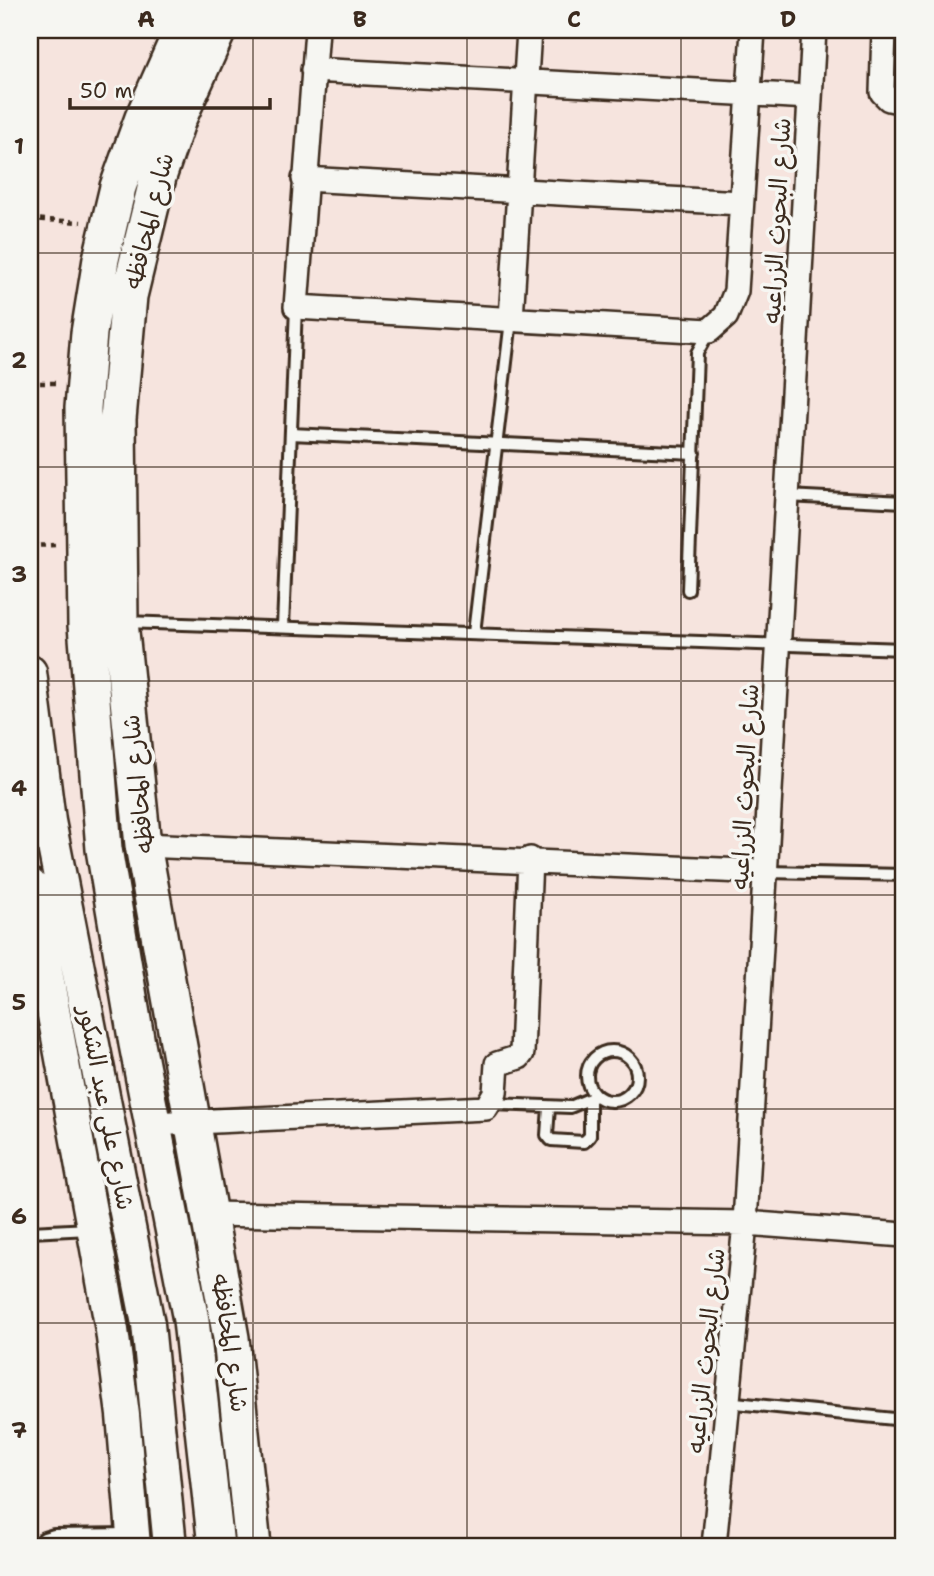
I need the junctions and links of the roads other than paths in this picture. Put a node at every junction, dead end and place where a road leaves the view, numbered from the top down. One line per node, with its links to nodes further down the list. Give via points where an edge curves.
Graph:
1 (182, 30): 40 (main road, شارع المحافظه, via 118,187 89,333 83,408 86,625 104,849)
2 (218, 30): 25 (main road, شارع المحافظه, via 158,177 129,296 118,419)
3 (317, 30): 8 (street)
4 (529, 30): 9 (street)
5 (753, 30): 10 (street)
6 (814, 30): 11 (street, شارع البحوث الزراعيه)
7 (884, 30): 12 (street, via 882,92)
8 (313, 70): 9 (street); 13 (street)
9 (526, 81): 10 (street); 14 (street)
10 (749, 94): 11 (street); 15 (street)
11 (810, 97): 22 (street, شارع البحوث الزراعيه)
12 (904, 102)
13 (304, 179): 14 (street); 16 (street)
14 (518, 191): 15 (street); 17 (street)
15 (741, 203): 18 (street, via 733,305)
16 (296, 307): 17 (street); 19 (lane)
17 (511, 318): 18 (street); 20 (lane)
18 (709, 331): 21 (lane, via 697,353)
19 (291, 434): 20 (lane); 26 (lane)
20 (496, 444): 21 (lane); 27 (lane)
21 (694, 453): 24 (lane)
22 (787, 496): 23 (lane); 28 (street, شارع البحوث الزراعيه)
23 (904, 502)
24 (688, 590)
25 (120, 622): 26 (lane); 31 (main road, شارع المحافظه)
26 (283, 627): 27 (lane)
27 (474, 633): 28 (lane)
28 (779, 643): 29 (lane); 33 (street, شارع البحوث الزراعيه)
29 (904, 649)
30 (30, 672): 50 (main road, شارع على عبد الشكور, via 49,821 148,1324)
31 (143, 845): 32 (street); 39 (main road, شارع المحافظه)
32 (530, 859): 33 (street); 37 (street, via 522,1052 497,1065)
33 (766, 872): 34 (lane); 42 (street, شارع البحوث الزراعيه)
34 (904, 875)
35 (30, 885): 43 (main road, شارع على عبد الشكور)
36 (594, 1098): 36 (lane, via 614,1100 630,1093 637,1076 630,1059 614,1051 597,1056 588,1080); 38 (lane, via 570,1107); 38 (lane, via 590,1136 584,1142 551,1140 547,1135)
37 (491, 1104): 38 (lane); 39 (street, via 474,1111)
38 (549, 1107)
39 (193, 1122): 40 (street); 41 (main road, شارع المحافظه)
40 (152, 1124): 51 (main road, شارع المحافظه, via 191,1320)
41 (209, 1214): 42 (street); 52 (main road, شارع المحافظه, via 231,1338)
42 (745, 1223): 45 (street); 46 (street, شارع البحوث الزراعيه)
43 (94, 1229): 44 (lane); 48 (main road, شارع على عبد الشكور, via 123,1415)
44 (30, 1231)
45 (904, 1236)
46 (726, 1402): 47 (lane); 53 (street, شارع البحوث الزراعيه)
47 (904, 1420)
48 (133, 1540): 49 (lane, via 54,1535)
49 (38, 1546)
50 (170, 1546)
51 (216, 1546)
52 (253, 1546)
53 (714, 1546)

